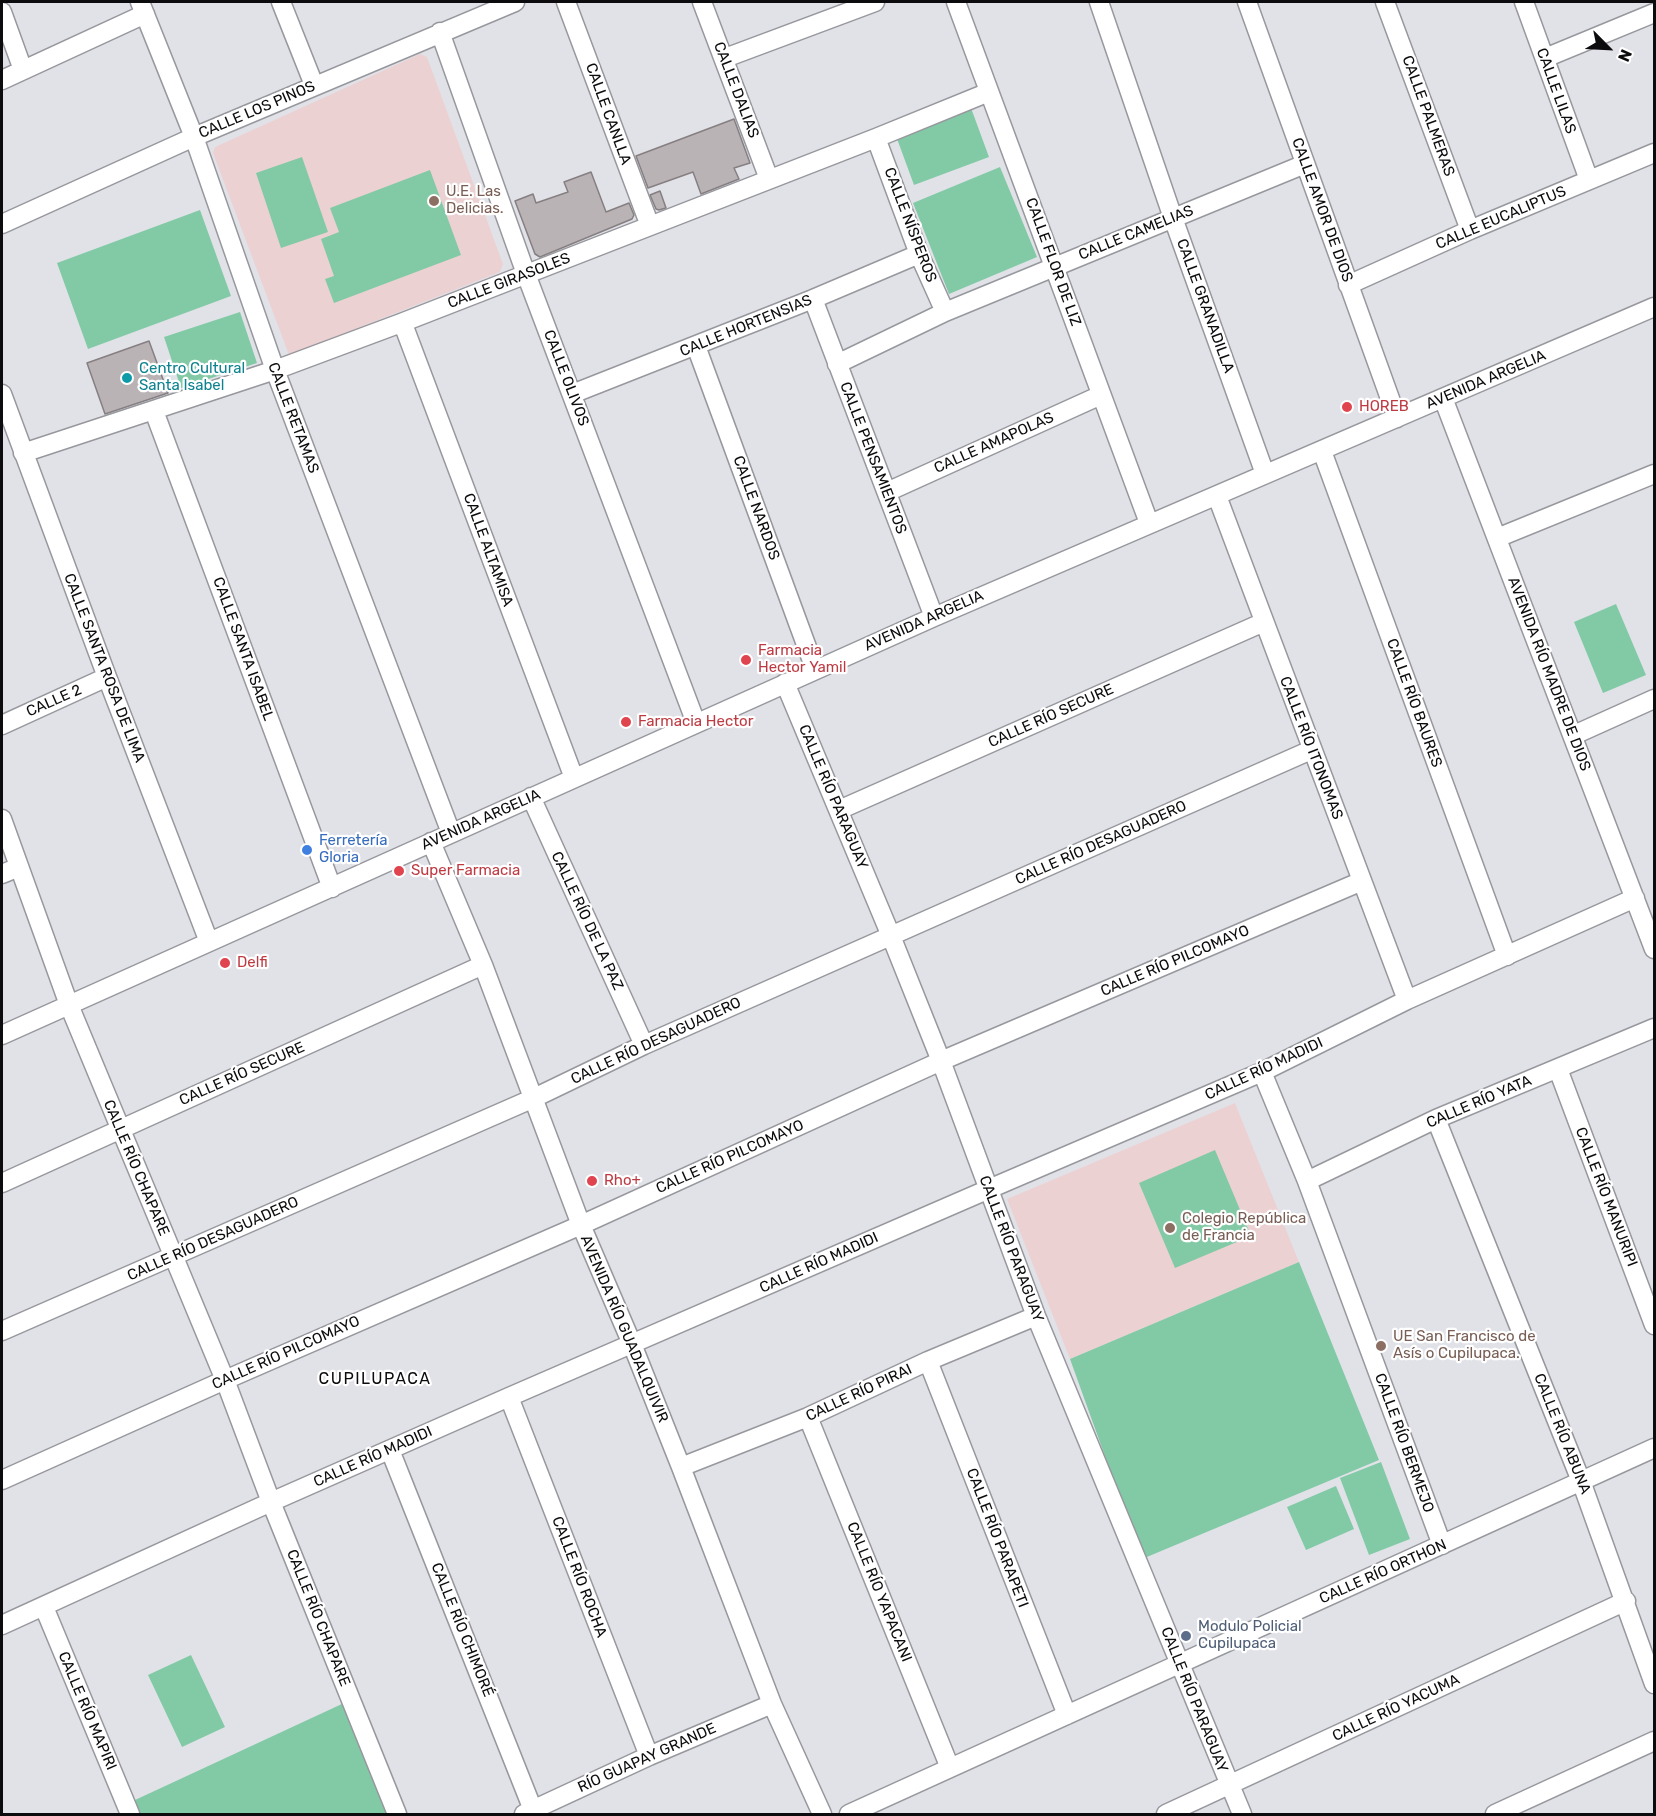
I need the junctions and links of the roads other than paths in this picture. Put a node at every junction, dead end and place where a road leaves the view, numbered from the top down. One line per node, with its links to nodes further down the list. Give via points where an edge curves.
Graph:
1 (282, 2): 19 (street)
2 (515, 2): 14 (street, CALLE LOS PINOS)
3 (566, 2): 29 (street, CALLE CANLLA)
4 (702, 2): 15 (street, CALLE DALIAS)
5 (875, 2): 15 (street)
6 (956, 2): 20 (street, CALLE FLOR DE LIZ)
7 (1100, 2): 27 (street, CALLE GRANADILLA)
8 (1247, 2): 24 (street, CALLE AMOR DE DIOS)
9 (1385, 2): 30 (street, CALLE PALMERAS)
10 (1524, 2): 16 (street, CALLE LILAS)
11 (143, 8): 17 (street); 21 (street, CALLE RETAMAS)
12 (2, 12): 17 (street)
13 (1654, 13): 16 (street)
14 (440, 32): 19 (street, CALLE LOS PINOS); 33 (street, CALLE OLIVOS)
15 (725, 58): 25 (street, CALLE DALIAS)
16 (1545, 58): 26 (street, CALLE LILAS)
17 (23, 70): 18 (street)
18 (2, 80)
19 (314, 85): 21 (street, CALLE LOS PINOS)
20 (989, 92): 22 (street, CALLE GIRASOLES); 32 (street, CALLE FLOR DE LIZ)
21 (194, 137): 28 (street, CALLE LOS PINOS); 41 (street, CALLE RETAMAS)
22 (876, 138): 25 (street, CALLE GIRASOLES); 31 (street, CALLE NÍSPEROS)
23 (1654, 155): 26 (street, CALLE EUCALIPTUS)
24 (1305, 164): 27 (street, CALLE CAMELIAS); 34 (street, CALLE AMOR DE DIOS)
25 (769, 179): 29 (street, CALLE GIRASOLES)
26 (1589, 180): 30 (street, CALLE EUCALIPTUS)
27 (1173, 218): 32 (street, CALLE CAMELIAS); 50 (street, CALLE GRANADILLA)
28 (2, 224)
29 (650, 226): 33 (street, CALLE GIRASOLES)
30 (1470, 230): 34 (street, CALLE EUCALIPTUS)
31 (919, 254): 35 (street, CALLE HORTENSIAS); 37 (street, CALLE NÍSPEROS)
32 (1054, 266): 37 (street, CALLE CAMELIAS); 44 (street, CALLE FLOR DE LIZ)
33 (526, 274): 38 (street, CALLE GIRASOLES); 43 (street, CALLE OLIVOS)
34 (1348, 285): 47 (street, CALLE AMOR DE DIOS)
35 (813, 299): 39 (street, CALLE HORTENSIAS); 40 (street, CALLE PENSAMIENTOS)
36 (1654, 307): 45 (street, AVENIDA ARGELIA)
37 (945, 312): 40 (street, CALLE CAMELIAS)
38 (401, 323): 41 (street, CALLE GIRASOLES); 66 (street, CALLE ALTAMISA)
39 (696, 346): 43 (street, CALLE HORTENSIAS); 58 (street, CALLE NARDOS)
40 (837, 364): 52 (street, CALLE PENSAMIENTOS)
41 (275, 370): 46 (street, CALLE GIRASOLES); 70 (street, CALLE RETAMAS)
42 (2, 394): 49 (street, CALLE SANTA ROSA DE LIMA)
43 (572, 394): 62 (street, CALLE OLIVOS)
44 (1101, 395): 52 (street, CALLE AMAPOLAS); 54 (street, CALLE FLOR DE LIZ)
45 (1443, 398): 47 (street, AVENIDA ARGELIA); 55 (street, AVENIDA RÍO MADRE DE DIOS)
46 (154, 411): 49 (street, CALLE GIRASOLES); 75 (street, CALLE SANTA ISABEL)
47 (1397, 418): 48 (street, AVENIDA ARGELIA)
48 (1322, 451): 50 (street, AVENIDA ARGELIA); 81 (street, CALLE RÍO BAURES)
49 (23, 453): 59 (street, CALLE SANTA ROSA DE LIMA)
50 (1265, 474): 53 (street, AVENIDA ARGELIA)
51 (1654, 474): 55 (street)
52 (886, 492): 56 (street, CALLE PENSAMIENTOS)
53 (1217, 496): 54 (street, AVENIDA ARGELIA); 57 (street, CALLE RÍO ITONOMAS)
54 (1149, 523): 56 (street, AVENIDA ARGELIA)
55 (1497, 538): 64 (street, AVENIDA RÍO MADRE DE DIOS)
56 (934, 617): 58 (street, AVENIDA ARGELIA)
57 (1264, 622): 65 (street, CALLE RÍO ITONOMAS); 68 (street, CALLE RÍO SECURE)
58 (815, 669): 60 (street, AVENIDA ARGELIA)
59 (107, 677): 63 (street, CALLE 2); 79 (street, CALLE SANTA ROSA DE LIMA)
60 (785, 683): 62 (street, AVENIDA ARGELIA); 68 (street, CALLE RÍO PARAGUAY)
61 (1654, 699): 64 (street)
62 (696, 723): 66 (street, AVENIDA ARGELIA)
63 (2, 724)
64 (1574, 735): 76 (street, AVENIDA RÍO MADRE DE DIOS)
65 (1311, 750): 74 (street, CALLE RÍO ITONOMAS); 78 (street, CALLE RÍO DESAGUADERO)
66 (574, 778): 67 (street, AVENIDA ARGELIA)
67 (531, 797): 70 (street, AVENIDA ARGELIA); 87 (street, CALLE RÍO DE LA PAZ)
68 (838, 810): 78 (street, CALLE RÍO PARAGUAY)
69 (2, 819): 72 (street, CALLE RÍO CHAPARE)
70 (451, 833): 71 (street, AVENIDA ARGELIA)
71 (431, 842): 75 (street, AVENIDA ARGELIA); 82 (street, AVENIDA RÍO GUADALQUIVIR)
72 (19, 867): 73 (street); 84 (street, CALLE RÍO CHAPARE)
73 (2, 874)
74 (1362, 881): 83 (street, CALLE RÍO ITONOMAS); 88 (street, CALLE RÍO PILCOMAYO)
75 (332, 888): 79 (street, AVENIDA ARGELIA)
76 (1635, 898): 77 (street, AVENIDA RÍO MADRE DE DIOS); 81 (street, CALLE RÍO MADIDI)
77 (1651, 930): 80 (street, AVENIDA RÍO MADRE DE DIOS)
78 (891, 936): 87 (street, CALLE RÍO DESAGUADERO); 88 (street, CALLE RÍO PARAGUAY)
79 (209, 942): 84 (street, AVENIDA ARGELIA)
80 (1654, 949)
81 (1507, 956): 83 (street, CALLE RÍO MADIDI)
82 (483, 965): 91 (street, AVENIDA RÍO GUADALQUIVIR); 93 (street, CALLE RÍO SECURE)
83 (1407, 1000): 90 (street, CALLE RÍO MADIDI)
84 (69, 1005): 86 (street, AVENIDA ARGELIA); 93 (street, CALLE RÍO CHAPARE)
85 (1654, 1028): 89 (street, CALLE RÍO YATA)
86 (2, 1035)
87 (644, 1044): 91 (street, CALLE RÍO DESAGUADERO)
88 (941, 1061): 96 (street, CALLE RÍO PARAGUAY); 97 (street, CALLE RÍO PILCOMAYO)
89 (1557, 1069): 92 (street, CALLE RÍO YATA); 100 (street, CALLE RÍO MANURIPI)
90 (1262, 1072): 94 (street, CALLE RÍO BERMEJO); 96 (street, CALLE RÍO MADIDI)
91 (534, 1098): 97 (street, AVENIDA RÍO GUADALQUIVIR); 98 (street, CALLE RÍO DESAGUADERO)
92 (1436, 1119): 94 (street, CALLE RÍO YATA); 111 (street, CALLE RÍO ABUNA)
93 (119, 1130): 95 (street, CALLE RÍO SECURE); 98 (street, CALLE RÍO CHAPARE)
94 (1307, 1181): 113 (street, CALLE RÍO BERMEJO)
95 (2, 1183)
96 (989, 1189): 99 (street, CALLE RÍO PARAGUAY); 102 (street, CALLE RÍO MADIDI)
97 (581, 1225): 102 (street, AVENIDA RÍO GUADALQUIVIR); 104 (street, CALLE RÍO PILCOMAYO)
98 (173, 1257): 101 (street, CALLE RÍO DESAGUADERO); 104 (street, CALLE RÍO CHAPARE)
99 (1036, 1316): 103 (street, CALLE RÍO PIRAI); 117 (street, CALLE RÍO PARAGUAY)
100 (1654, 1325)
101 (2, 1331)
102 (632, 1344): 105 (street, CALLE RÍO MADIDI); 109 (street, AVENIDA RÍO GUADALQUIVIR)
103 (928, 1361): 106 (street, CALLE RÍO PIRAI); 120 (street, CALLE RÍO PARAPETI)
104 (225, 1380): 110 (street, CALLE RÍO PILCOMAYO); 112 (street, CALLE RÍO CHAPARE)
105 (509, 1397): 108 (street, CALLE RÍO MADIDI); 122 (street, CALLE RÍO ROCHA)
106 (808, 1417): 109 (street, CALLE RÍO PIRAI); 123 (street, CALLE RÍO YAPACANI)
107 (1654, 1448): 111 (street, CALLE RÍO ORTHON)
108 (390, 1450): 112 (street, CALLE RÍO MADIDI); 125 (street, CALLE RÍO CHIMORÉ)
109 (681, 1467): 119 (street, AVENIDA RÍO GUADALQUIVIR)
110 (2, 1480)
111 (1581, 1481): 113 (street, CALLE RÍO ORTHON); 114 (street, CALLE RÍO ABUNA)
112 (271, 1502): 115 (street, CALLE RÍO MADIDI); 127 (street, CALLE RÍO CHAPARE)
113 (1442, 1545): 117 (street, CALLE RÍO ORTHON)
114 (1626, 1602): 118 (street, CALLE RÍO ABUNA); 124 (street, CALLE RÍO YACUMA)
115 (44, 1607): 116 (street, CALLE RÍO MADIDI); 126 (street, CALLE RÍO MAPIRI)
116 (2, 1625)
117 (1179, 1665): 120 (street, CALLE RÍO ORTHON); 124 (street, CALLE RÍO PARAGUAY)
118 (1654, 1684)
119 (772, 1704): 122 (street, RÍO GUAPAY GRANDE); 128 (street, AVENIDA RÍO GUADALQUIVIR)
120 (1066, 1716): 123 (street, CALLE RÍO ORTHON)
121 (1654, 1741): 132 (street)
122 (649, 1756): 125 (street, RÍO GUAPAY GRANDE)
123 (950, 1768): 129 (street, CALLE RÍO ORTHON)
124 (1229, 1786): 130 (street, CALLE RÍO YACUMA); 131 (street, CALLE RÍO PARAGUAY)
125 (528, 1812)
126 (130, 1815)
127 (397, 1815)
128 (822, 1815)
129 (849, 1815)
130 (1166, 1815)
131 (1242, 1815)
132 (1495, 1815)

